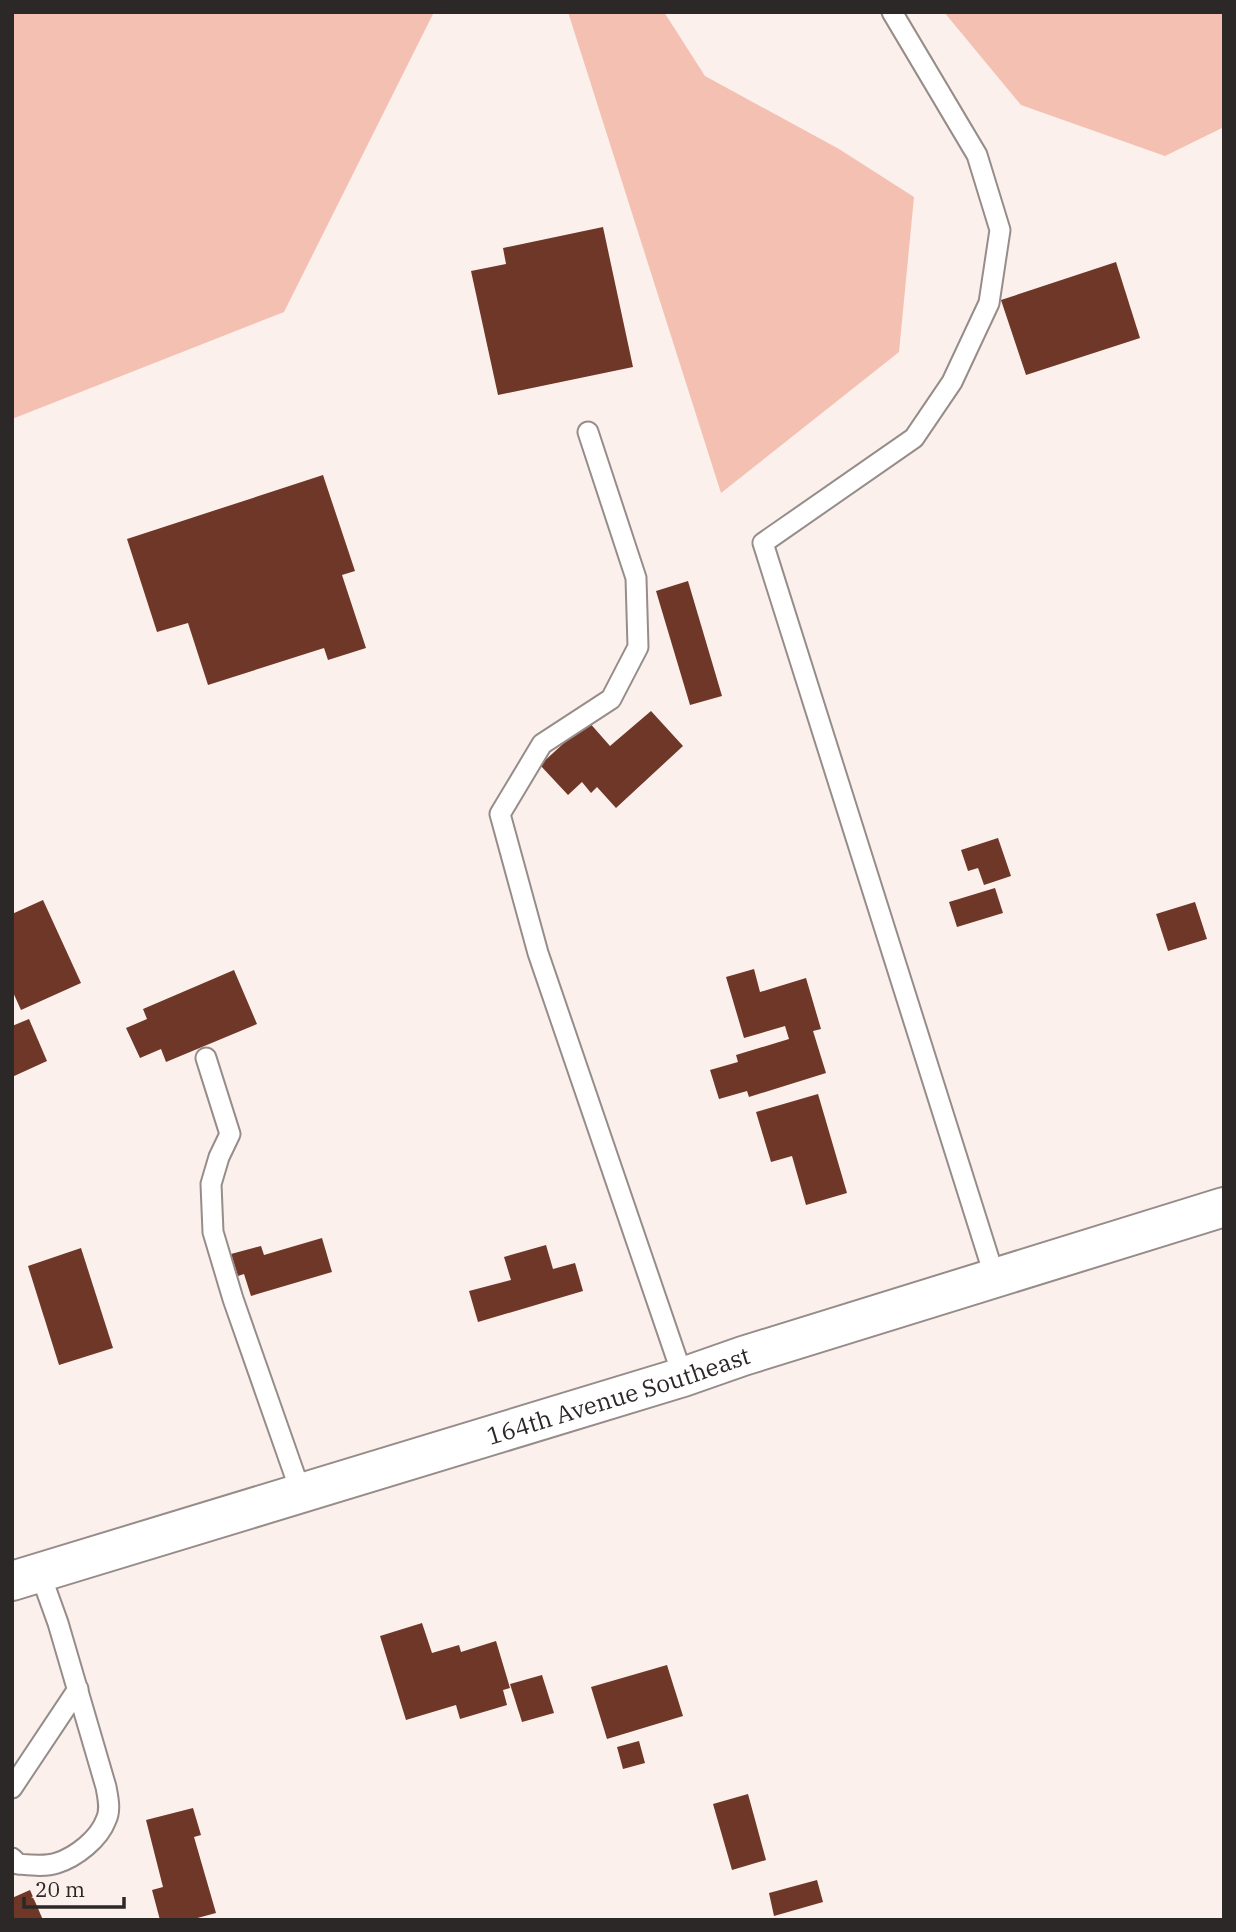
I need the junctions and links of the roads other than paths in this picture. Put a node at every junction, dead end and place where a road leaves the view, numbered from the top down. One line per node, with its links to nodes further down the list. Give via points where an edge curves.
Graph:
1 (892, 12): 5 (lane, via 977,155 1000,230 989,303 952,382 914,438 763,543)
2 (588, 432): 6 (lane, via 636,578 638,647 611,699 542,744 500,814 538,953)
3 (206, 1058): 7 (lane, via 230,1134 211,1184 213,1232)
4 (1224, 1207): 5 (street, 164th Avenue Southeast)
5 (995, 1278): 6 (street, 164th Avenue Southeast)
6 (683, 1377): 7 (street, 164th Avenue Southeast)
7 (301, 1493): 8 (street, 164th Avenue Southeast)
8 (26, 1577): 9 (lane)
9 (78, 1689): 10 (lane); 11 (lane, via 106,1787 107,1820 82,1850 56,1864 18,1864)
10 (12, 1788)
11 (12, 1858)

